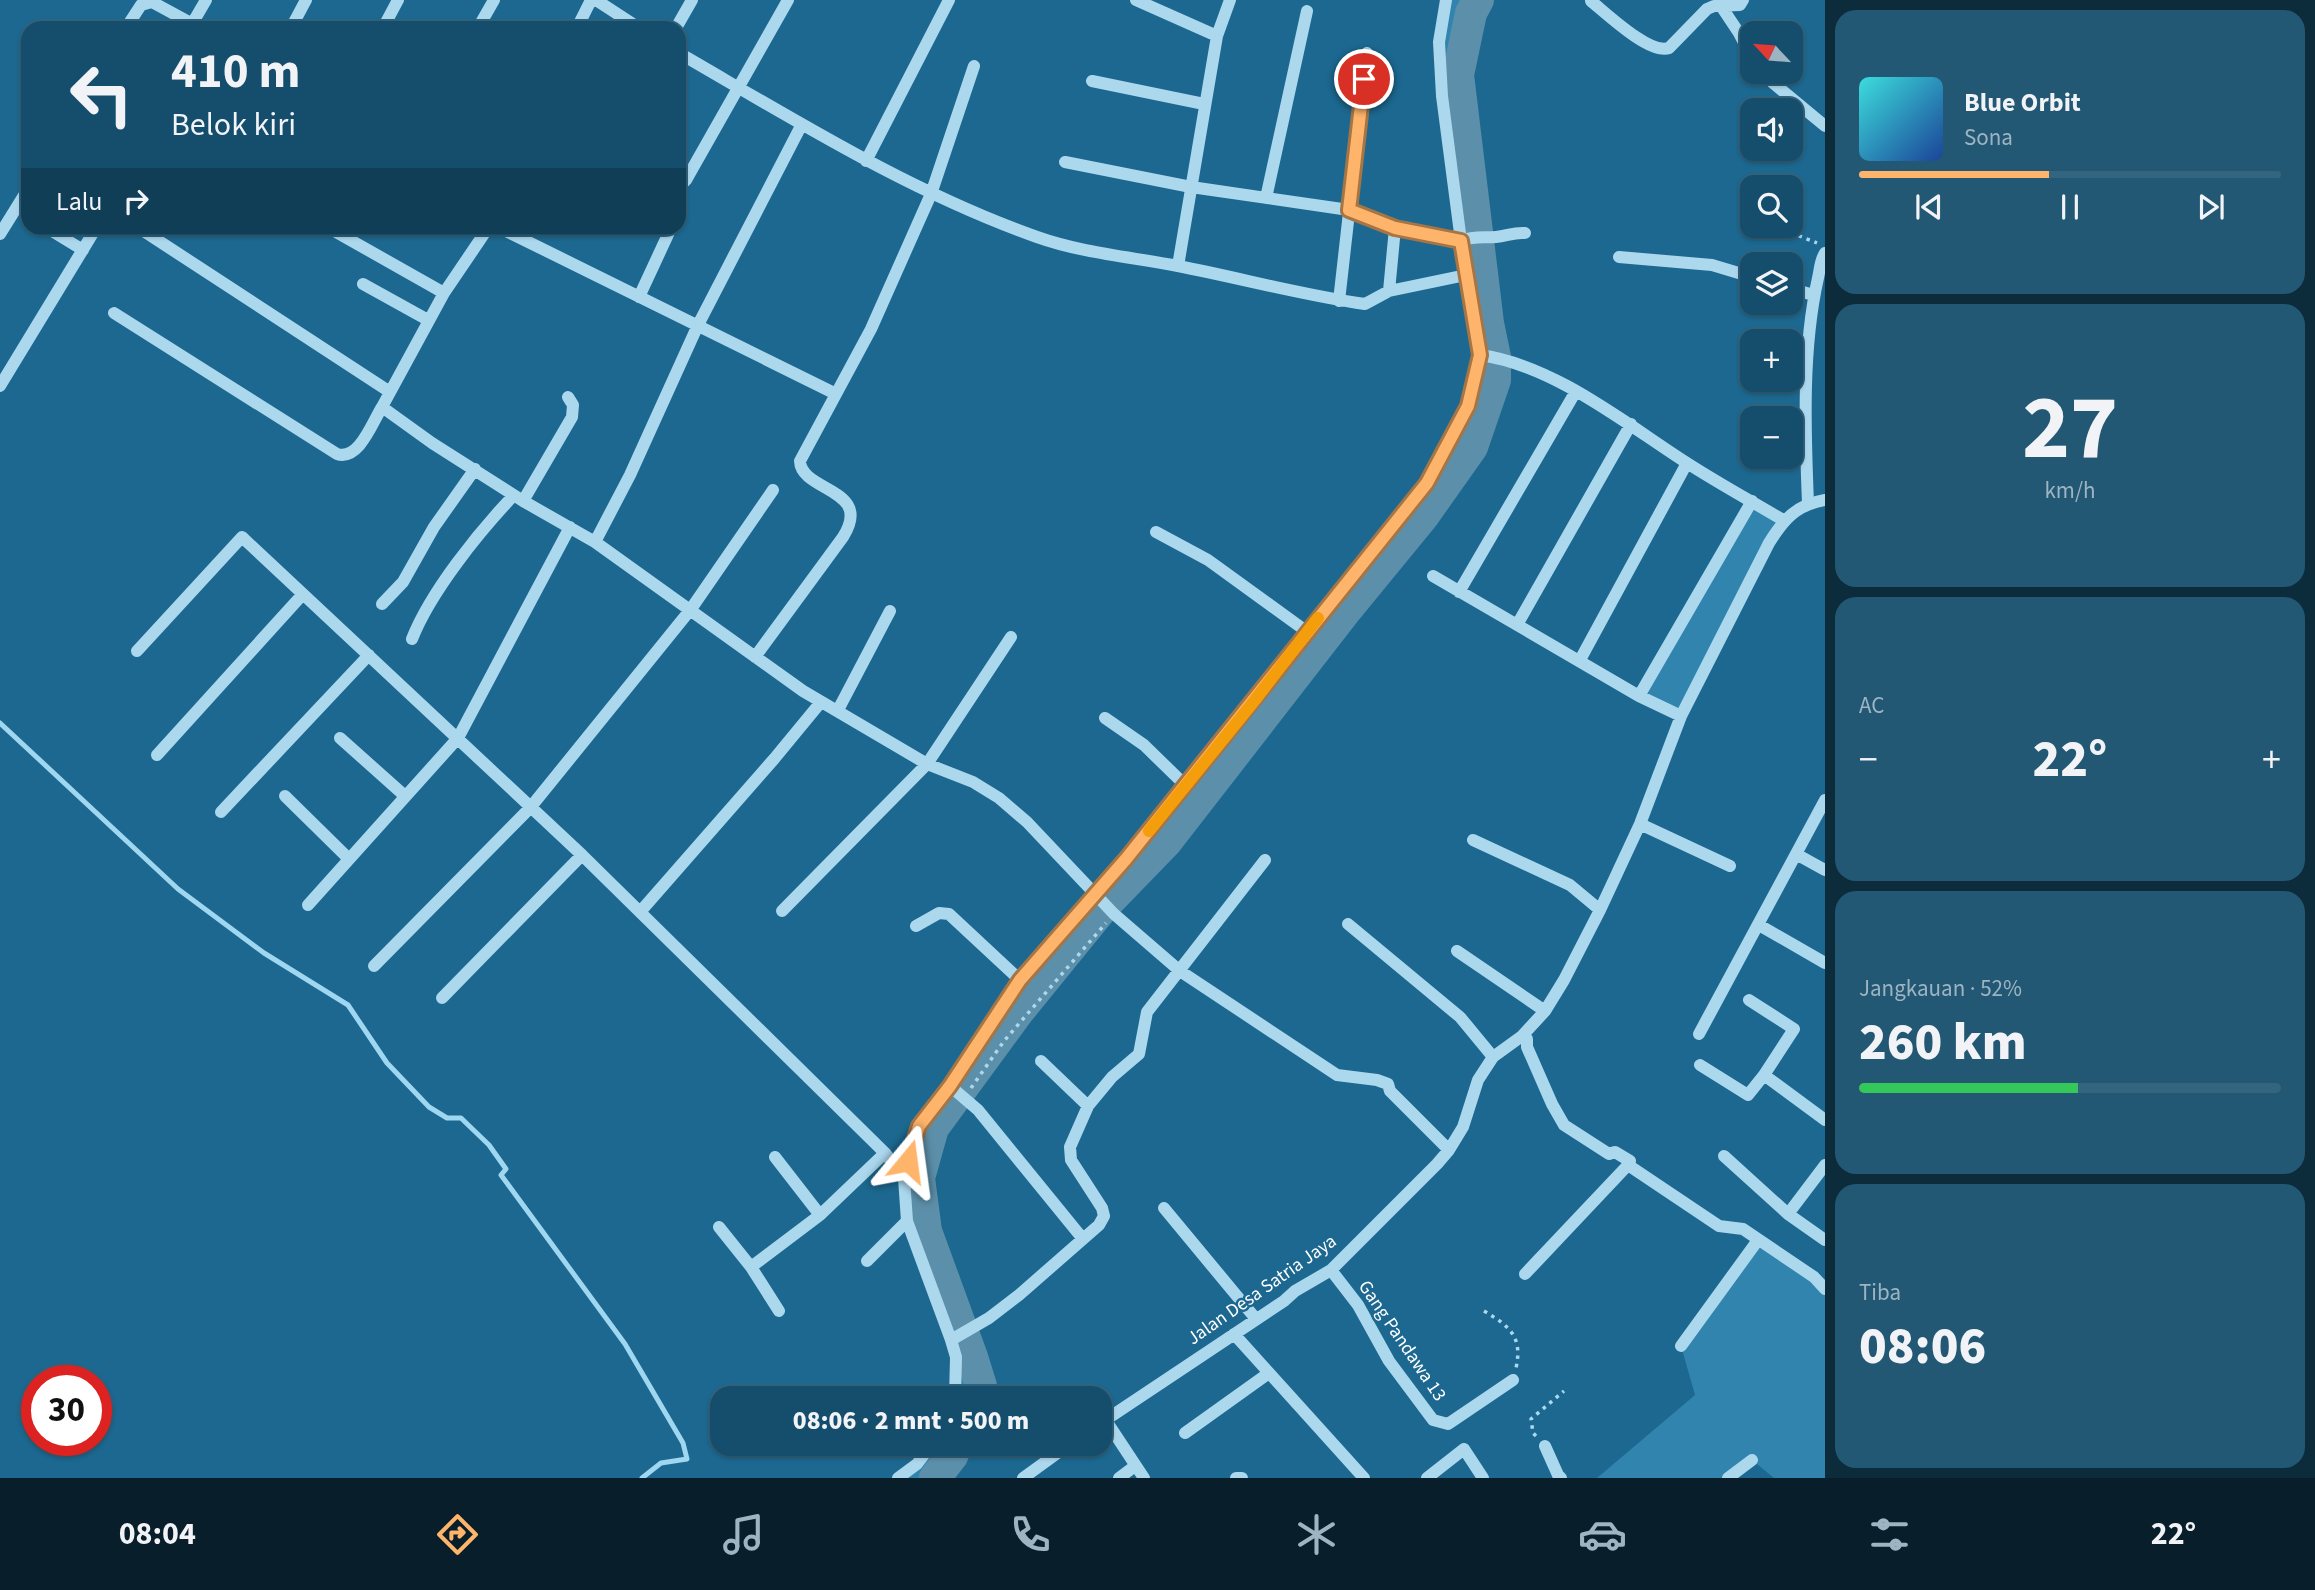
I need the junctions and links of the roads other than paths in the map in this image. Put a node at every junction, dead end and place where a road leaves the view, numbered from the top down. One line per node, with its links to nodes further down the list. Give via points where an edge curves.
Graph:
1 (206, 0): 18 (street)
2 (306, 0): 19 (street)
3 (398, 0): 20 (street)
4 (494, 0): 21 (street)
5 (594, 0): 22 (street); 23 (street)
6 (692, 0): 24 (street)
7 (788, 0): 32 (street)
8 (949, 0): 36 (street)
9 (1136, 0): 26 (street)
10 (1230, 0): 26 (street)
11 (1446, 0): 56 (street, via 1439,67)
12 (1743, 0): 14 (street, via 1740,5)
13 (1591, 1): 14 (street, via 1646,44 1663,50 1701,13)
14 (1721, 6): 25 (street)
15 (1307, 11): 41 (street)
16 (131, 21): 17 (street, via 148,2)
17 (187, 21)
18 (198, 21)
19 (296, 21)
20 (387, 21)
21 (482, 21)
22 (581, 21)
23 (628, 21)
24 (680, 21)
25 (1740, 35)
26 (1217, 36): 33 (street)
27 (1367, 53): 44 (street)
28 (686, 57): 32 (street)
29 (974, 66): 40 (street)
30 (1092, 81): 33 (street)
31 (1774, 84): 35 (street)
32 (739, 88): 34 (street); 38 (street)
33 (1204, 104): 39 (street)
34 (802, 124): 36 (street); 71 (street)
35 (1825, 125)
36 (866, 160): 40 (street)
37 (1065, 162): 39 (street)
38 (686, 180)
39 (1191, 187): 41 (street); 60 (street)
40 (932, 194): 60 (street, via 1039,238); 76 (street, via 871,330)
41 (1266, 198): 44 (street)
42 (21, 200): 43 (street)
43 (16, 208): 45 (street); 48 (street)
44 (1349, 210): 46 (street); 68 (street)
45 (21, 211)
46 (1395, 228): 56 (street); 65 (street)
47 (1525, 233): 56 (street)
48 (0, 234)
49 (58, 235): 57 (street)
50 (92, 235): 57 (street)
51 (150, 235): 75 (street)
52 (341, 235): 66 (street)
53 (483, 235): 66 (street)
54 (514, 235): 67 (street)
55 (668, 235): 67 (street)
56 (1466, 239): 62 (street)
57 (83, 250): 73 (street)
58 (1825, 253): 64 (street)
59 (1619, 257): 61 (street, via 1712,265)
60 (1178, 266): 68 (street)
61 (1740, 273)
62 (1466, 275): 65 (street); 72 (street)
63 (363, 284): 70 (street)
64 (1818, 287): 86 (street, via 1809,334)
65 (1389, 291): 68 (street, via 1365,304)
66 (444, 293): 70 (street)
67 (639, 298): 71 (street)
68 (1339, 301)
69 (114, 313): 78 (street, via 337,454 348,456 355,451)
70 (428, 320): 75 (street)
71 (698, 325): 76 (street); 90 (street)
72 (1480, 355): 74 (street, via 1523,367); 98 (street, via 1468,406 1427,483)
73 (0, 386)
74 (1576, 391): 79 (street); 92 (street)
75 (390, 392): 78 (street)
76 (836, 394): 103 (street, via 799,464 848,505 851,523)
77 (568, 397): 83 (street, via 572,417)
78 (382, 407): 81 (street)
79 (1631, 424): 80 (street); 97 (street)
80 (1687, 463): 85 (street); 104 (street)
81 (475, 470): 83 (street); 94 (street, via 434,527 403,582)
82 (773, 490): 95 (street)
83 (519, 498): 88 (street); 100 (street, via 486,525)
84 (1825, 500): 86 (street)
85 (1752, 502): 87 (street); 105 (street)
86 (1808, 503): 87 (street)
87 (1783, 520): 108 (street, Jalan Desa Satria Jaya)
88 (570, 527): 90 (street); 111 (street)
89 (1156, 532): 98 (street, via 1208,560)
90 (595, 542): 95 (street)
91 (1433, 576): 92 (street)
92 (1459, 592): 97 (street)
93 (303, 594): 101 (street, via 242,537); 102 (street); 112 (street)
94 (382, 604)
95 (691, 609): 103 (street); 118 (street)
96 (890, 611): 107 (street)
97 (1517, 625): 104 (street)
98 (1306, 632): 114 (street)
99 (1012, 637): 113 (street)
100 (412, 639)
101 (137, 652)
102 (369, 655): 111 (street); 119 (street)
103 (755, 657): 106 (street)
104 (1580, 660): 105 (street)
105 (1639, 696): 108 (street)
106 (821, 702): 107 (street); 132 (street)
107 (838, 710): 113 (street)
108 (1681, 716): 120 (street, Jalan Desa Satria Jaya)
109 (1105, 718): 114 (street, via 1144,745)
110 (340, 737): 116 (street)
111 (458, 738): 116 (street); 118 (street)
112 (157, 755)
113 (927, 764): 128 (street, via 999,798); 131 (street)
114 (1185, 785): 128 (street)
115 (285, 796): 124 (street)
116 (405, 796): 124 (street)
117 (1825, 800): 122 (street)
118 (530, 808): 123 (street); 138 (street)
119 (221, 812)
120 (1640, 824): 126 (street); 130 (street, Jalan Desa Satria Jaya)
121 (1473, 840): 130 (street, via 1570,885)
122 (1796, 854): 127 (street); 135 (street)
123 (582, 855): 132 (street); 141 (street)
124 (348, 858): 129 (street)
125 (1265, 860): 139 (street)
126 (1730, 866)
127 (1825, 870)
128 (1096, 896): 139 (street); 140 (street)
129 (307, 905)
130 (1600, 910): 143 (street, Jalan Desa Satria Jaya)
131 (782, 911)
132 (640, 912): 154 (street)
133 (1349, 925): 146 (street, via 1460,1017)
134 (916, 926): 140 (street, via 939,913 949,914)
135 (1759, 926): 137 (street); 144 (street)
136 (1457, 951): 143 (street)
137 (1825, 963)
138 (374, 966)
139 (1180, 971): 151 (street, via 1147,1012 1139,1054); 153 (street, via 1339,1076 1388,1084)
140 (1020, 980): 150 (street)
141 (442, 998)
142 (1749, 1000): 149 (street, via 1794,1029)
143 (1545, 1011): 145 (street, Jalan Desa Satria Jaya)
144 (1699, 1034)
145 (1522, 1036): 146 (street, Jalan Desa Satria Jaya); 157 (street, via 1564,1125 1609,1154 1615,1152 1630,1161)
146 (1493, 1057): 153 (street, Jalan Desa Satria Jaya, via 1478,1080)
147 (1041, 1061): 151 (street)
148 (1700, 1065): 149 (street, via 1748,1095)
149 (1764, 1075): 152 (street)
150 (950, 1086): 159 (street, via 919,1126); 165 (street, via 965,1096)
151 (1088, 1106): 165 (street, via 1070,1147 1071,1160 1104,1216)
152 (1825, 1119)
153 (1450, 1150): 170 (street, Jalan Desa Satria Jaya)
154 (885, 1153): 159 (street); 162 (street)
155 (1724, 1156): 161 (street)
156 (775, 1157): 162 (street)
157 (1628, 1165): 166 (street, via 1719,1226 1743,1229); 171 (street)
158 (1825, 1166): 161 (street)
159 (904, 1178): 163 (street)
160 (1164, 1208): 174 (street)
161 (1788, 1214): 167 (street)
162 (820, 1215): 169 (street)
163 (907, 1221): 168 (street); 176 (street)
164 (719, 1227): 169 (street)
165 (1083, 1238): 176 (street, via 1019,1295)
166 (1758, 1240): 172 (street); 177 (street)
167 (1825, 1240)
168 (867, 1261)
169 (751, 1267): 173 (street)
170 (1331, 1270): 174 (street, Jalan Desa Satria Jaya); 179 (street, Gang Pandawa 13, via 1430,1418 1448,1423)
171 (1525, 1274)
172 (1825, 1289)
173 (779, 1311)
174 (1256, 1319): 175 (street, Jalan Desa Satria Jaya)
175 (1234, 1334): 178 (street); 181 (street, Jalan Desa Satria Jaya)
176 (951, 1340): 180 (street)
177 (1681, 1346)
178 (1269, 1373): 182 (street); 195 (street)
179 (1513, 1380)
180 (955, 1386)
181 (1112, 1415)
182 (1185, 1433)
183 (1112, 1434): 188 (street)
184 (1545, 1446): 198 (street)
185 (923, 1456): 189 (street)
186 (1053, 1456): 190 (street)
187 (1752, 1460): 199 (street)
188 (1135, 1466): 191 (street); 192 (street)
189 (898, 1478)
190 (1023, 1478)
191 (1119, 1478)
192 (1144, 1478)
193 (1236, 1478): 194 (street)
194 (1242, 1478)
195 (1364, 1478)
196 (1427, 1478): 197 (street, via 1464,1449)
197 (1483, 1478)
198 (1562, 1478)
199 (1728, 1478)

